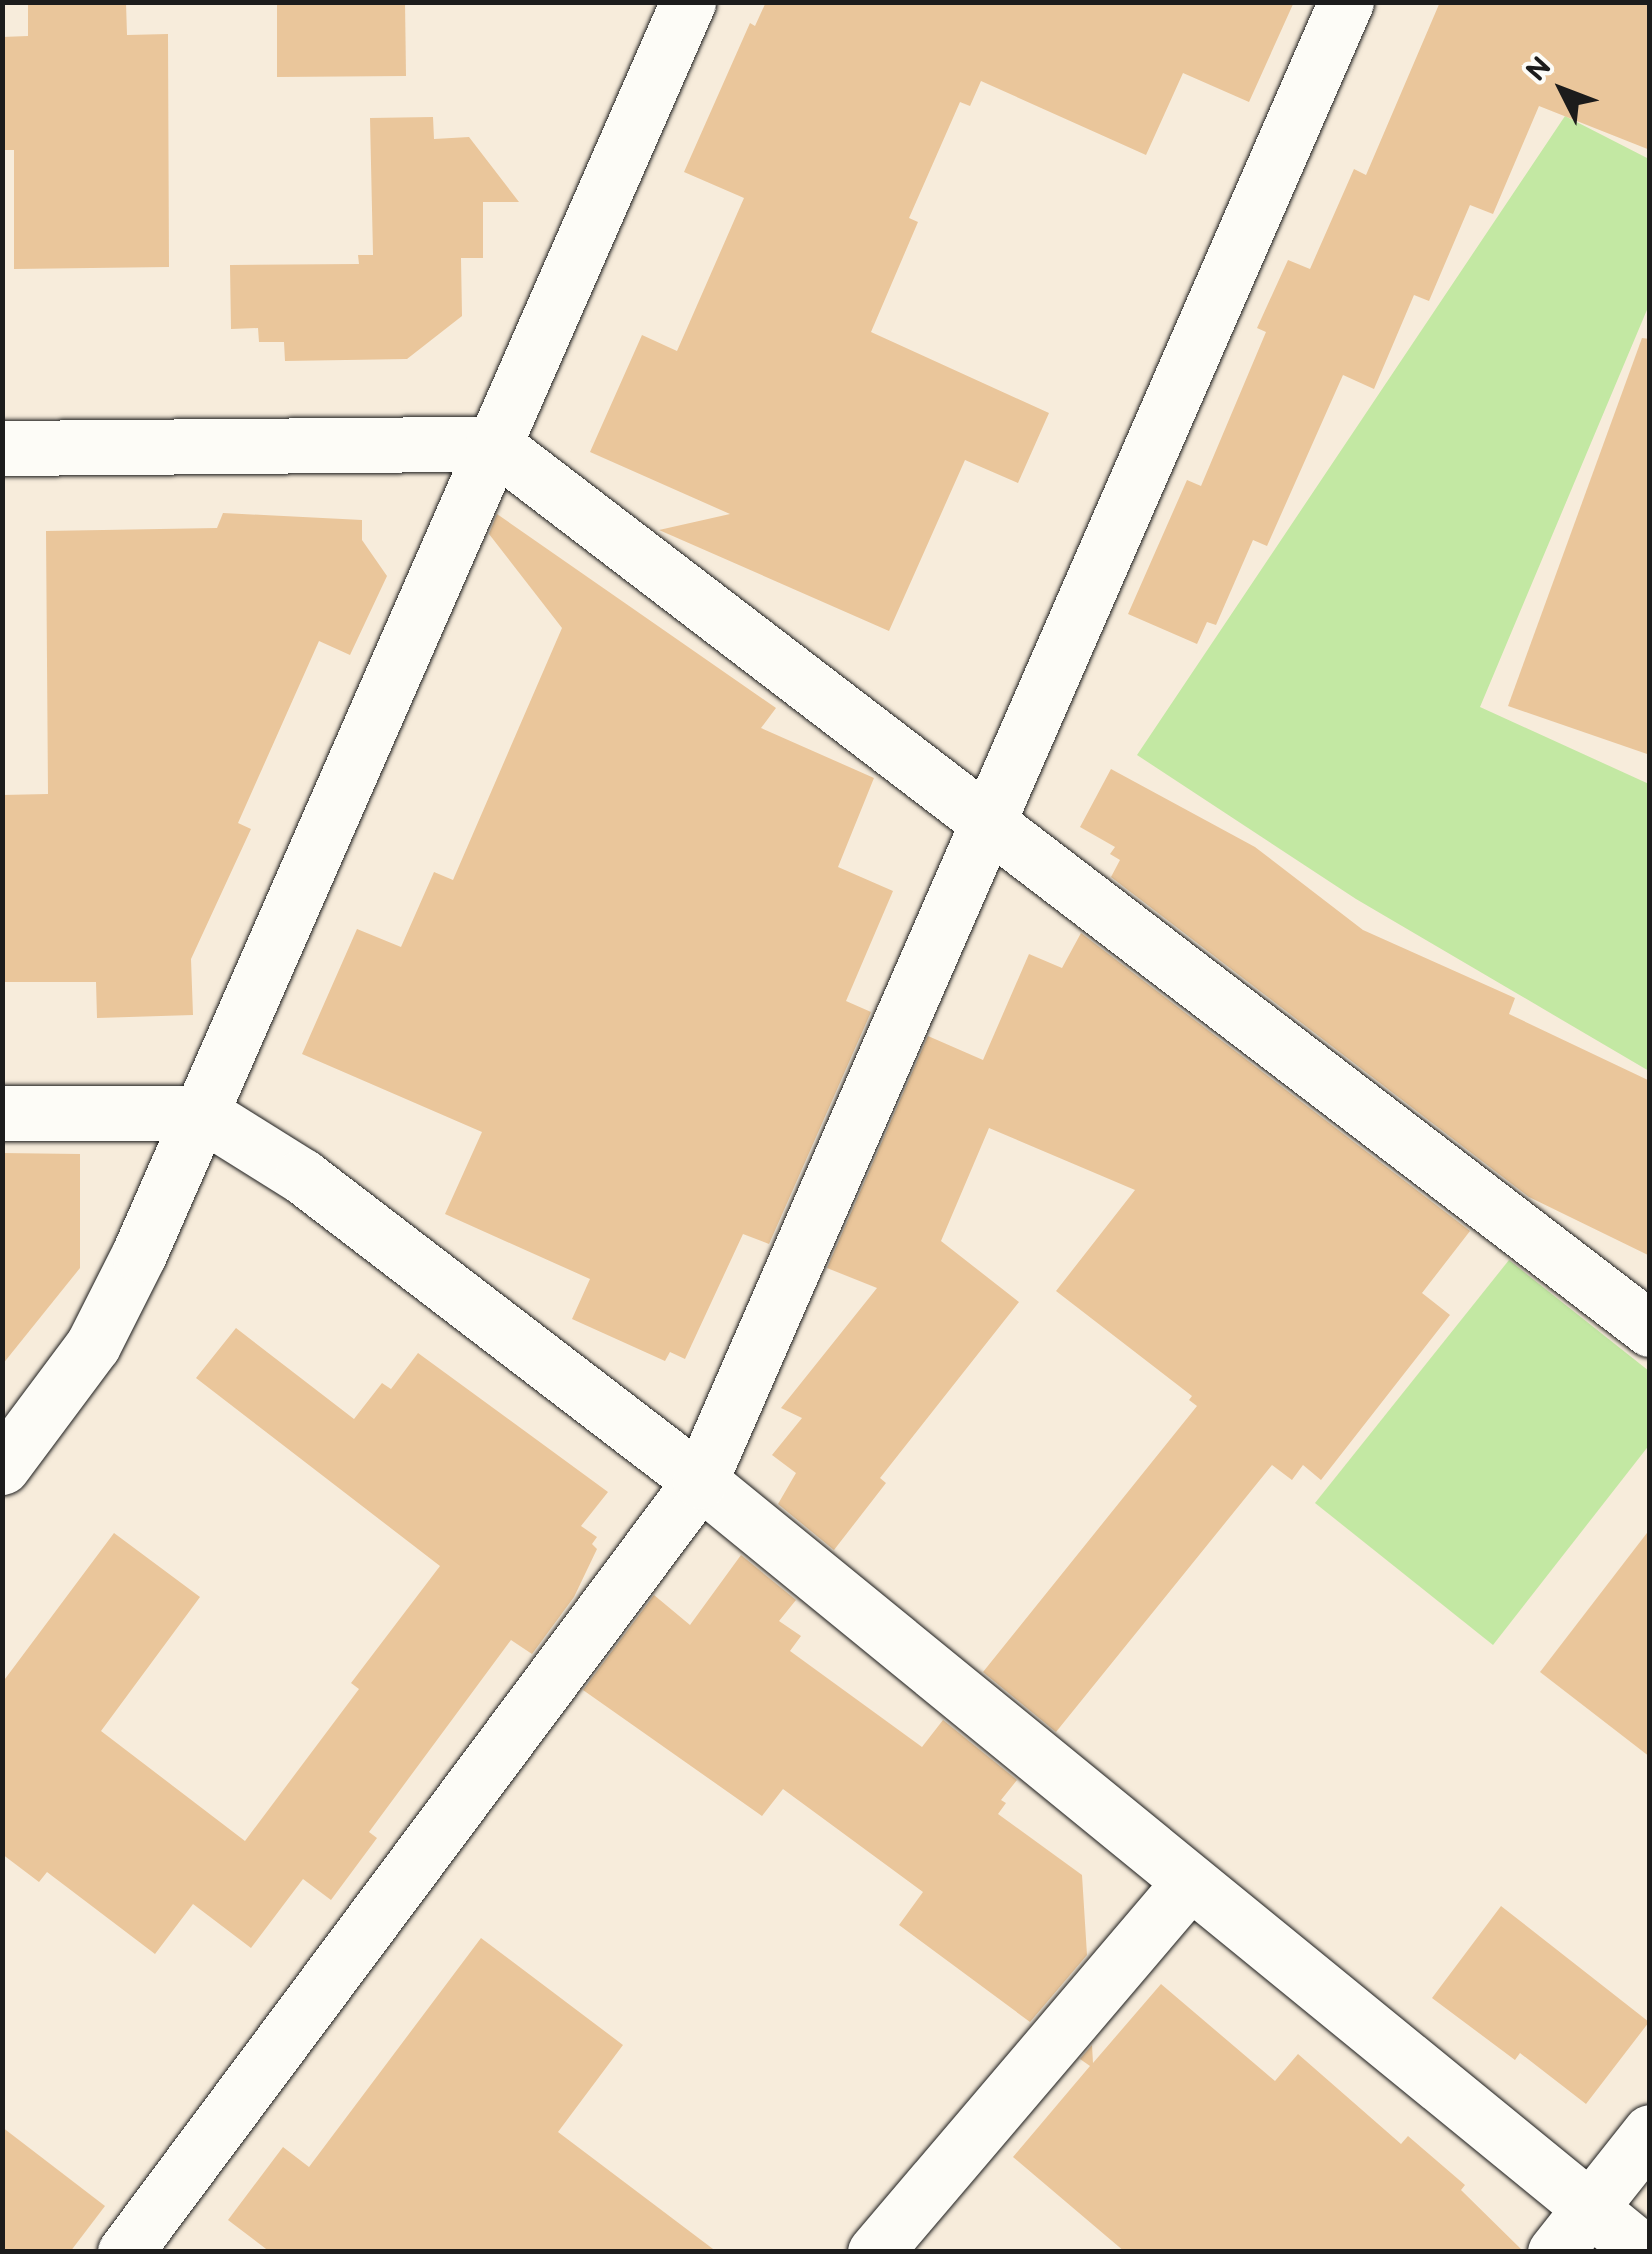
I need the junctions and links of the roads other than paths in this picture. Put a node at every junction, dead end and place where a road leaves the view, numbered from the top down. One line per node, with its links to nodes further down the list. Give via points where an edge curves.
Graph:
1 (688, 2): 3 (street)
2 (1346, 2): 5 (street)
3 (493, 444): 4 (street); 5 (street); 7 (street)
4 (2, 448)
5 (984, 824): 8 (street); 10 (street)
6 (2, 1113): 7 (street)
7 (201, 1113): 9 (street, via 93,1345); 10 (street, via 302,1176)
8 (1650, 1328)
9 (2, 1467)
10 (700, 1482): 11 (street); 14 (street)
11 (1190, 1882): 13 (street); 15 (street)
12 (1650, 2132): 13 (street)
13 (1590, 2209): 16 (street); 17 (street)
14 (125, 2252)
15 (875, 2252)
16 (1556, 2252)
17 (1644, 2252)

